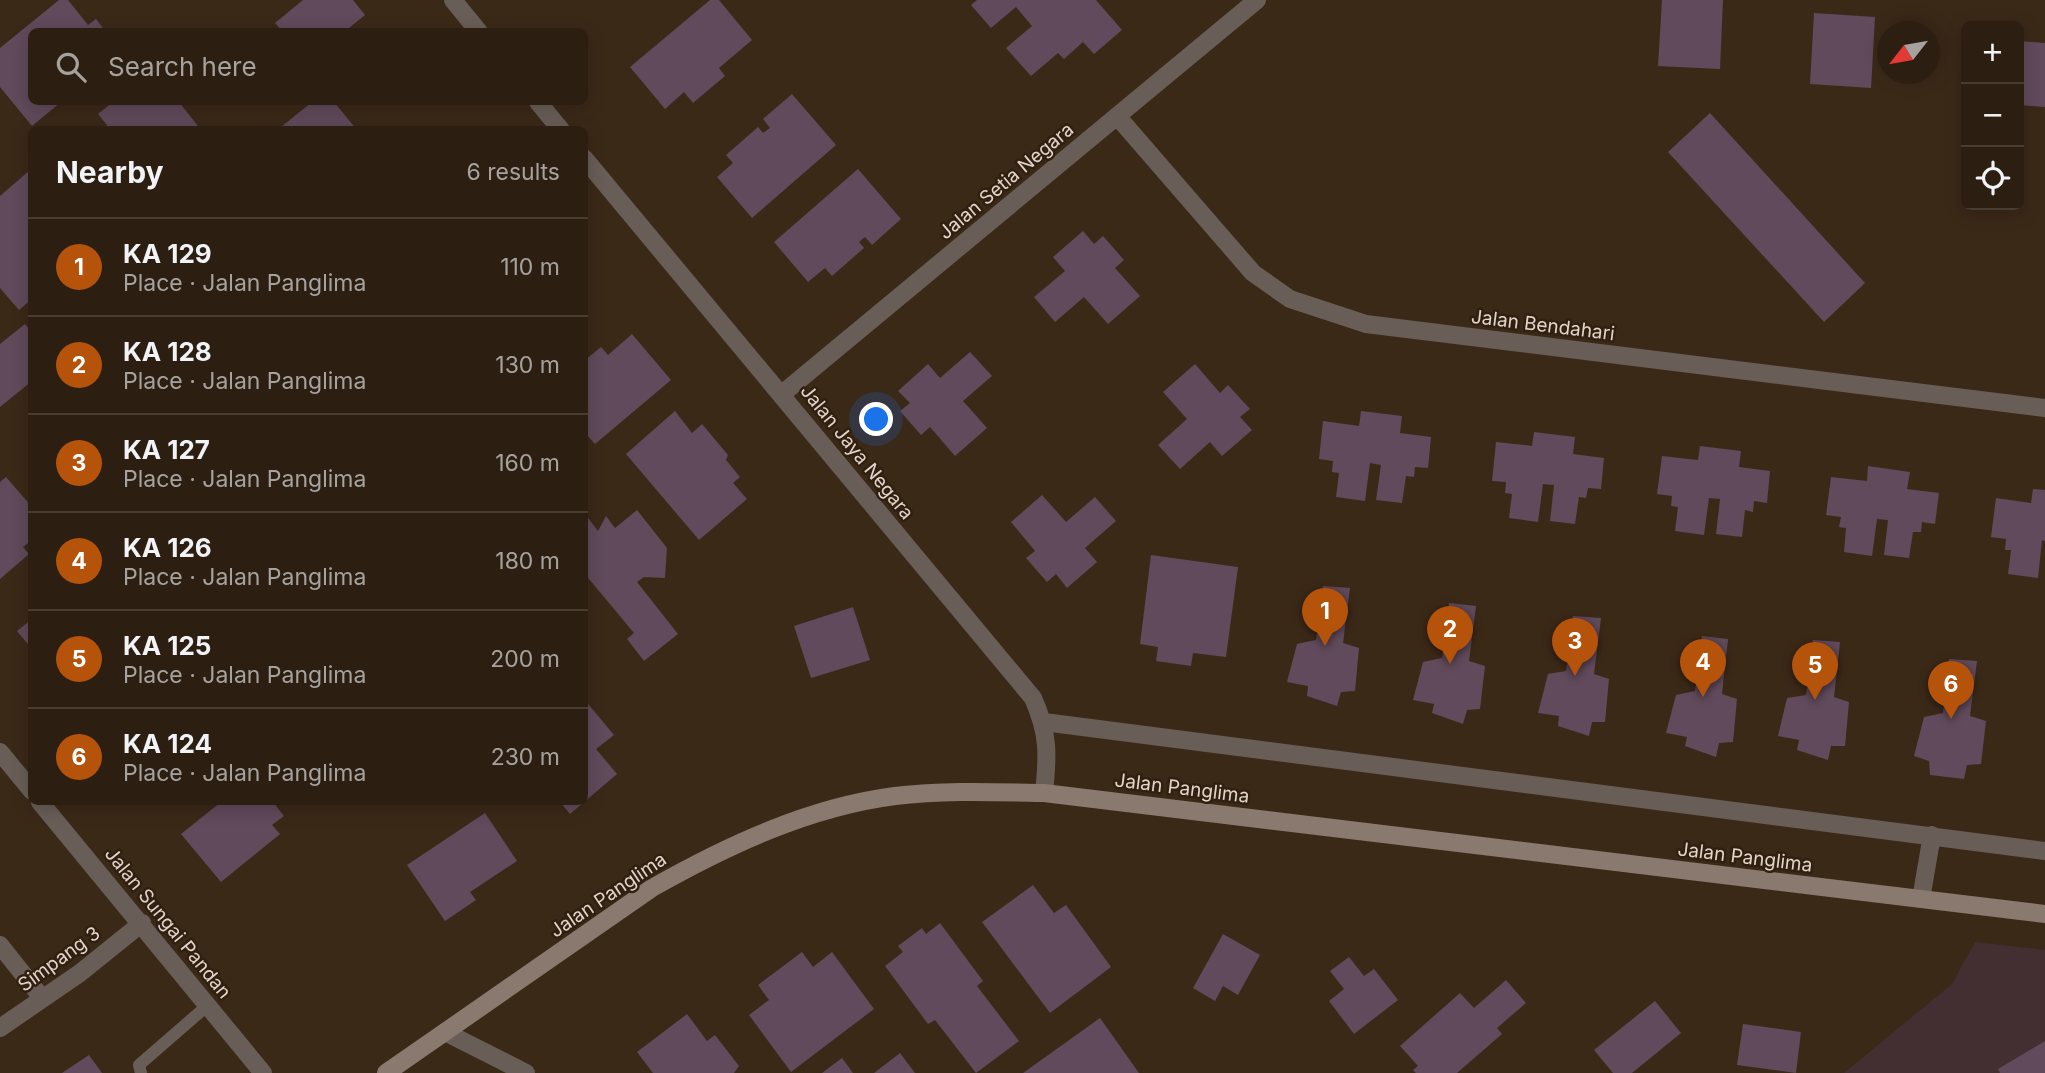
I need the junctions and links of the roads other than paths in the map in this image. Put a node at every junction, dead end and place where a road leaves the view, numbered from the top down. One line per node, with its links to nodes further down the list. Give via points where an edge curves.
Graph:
1 (453, 0): 3 (street)
2 (1257, 0): 5 (street, Jalan Setia Negara)
3 (476, 28)
4 (540, 105): 6 (street)
5 (1117, 116): 8 (street, Jalan Setia Negara); 9 (street, Jalan Bendahari, via 1253,273 1290,299 1327,314 1366,324)
6 (558, 126)
7 (588, 163): 8 (street, Jalan Jaya Negara)
8 (782, 394): 10 (street, Jalan Jaya Negara, via 1033,698)
9 (2045, 408)
10 (1044, 722): 13 (street, Jalan Jaya Negara, via 1048,747); 15 (street)
11 (0, 752): 12 (street)
12 (28, 786)
13 (1044, 793): 17 (main road, Jalan Panglima); 24 (main road, Jalan Panglima, via 957,791 892,796 829,811 727,847 652,888)
14 (43, 805): 19 (street, Jalan Sungai Pandan)
15 (1932, 835): 16 (street); 17 (street)
16 (2045, 851)
17 (1922, 900): 18 (main road, Jalan Panglima)
18 (2045, 914)
19 (142, 923): 21 (street, Simpang 3); 22 (street, Jalan Sungai Pandan)
20 (0, 945): 21 (street)
21 (43, 998): 23 (street, Simpang 3)
22 (208, 1005): 25 (lane); 26 (street, Jalan Sungai Pandan)
23 (0, 1028)
24 (445, 1032): 27 (main road, Jalan Panglima); 28 (street)
25 (136, 1070)
26 (262, 1073)
27 (386, 1073)
28 (526, 1073)

